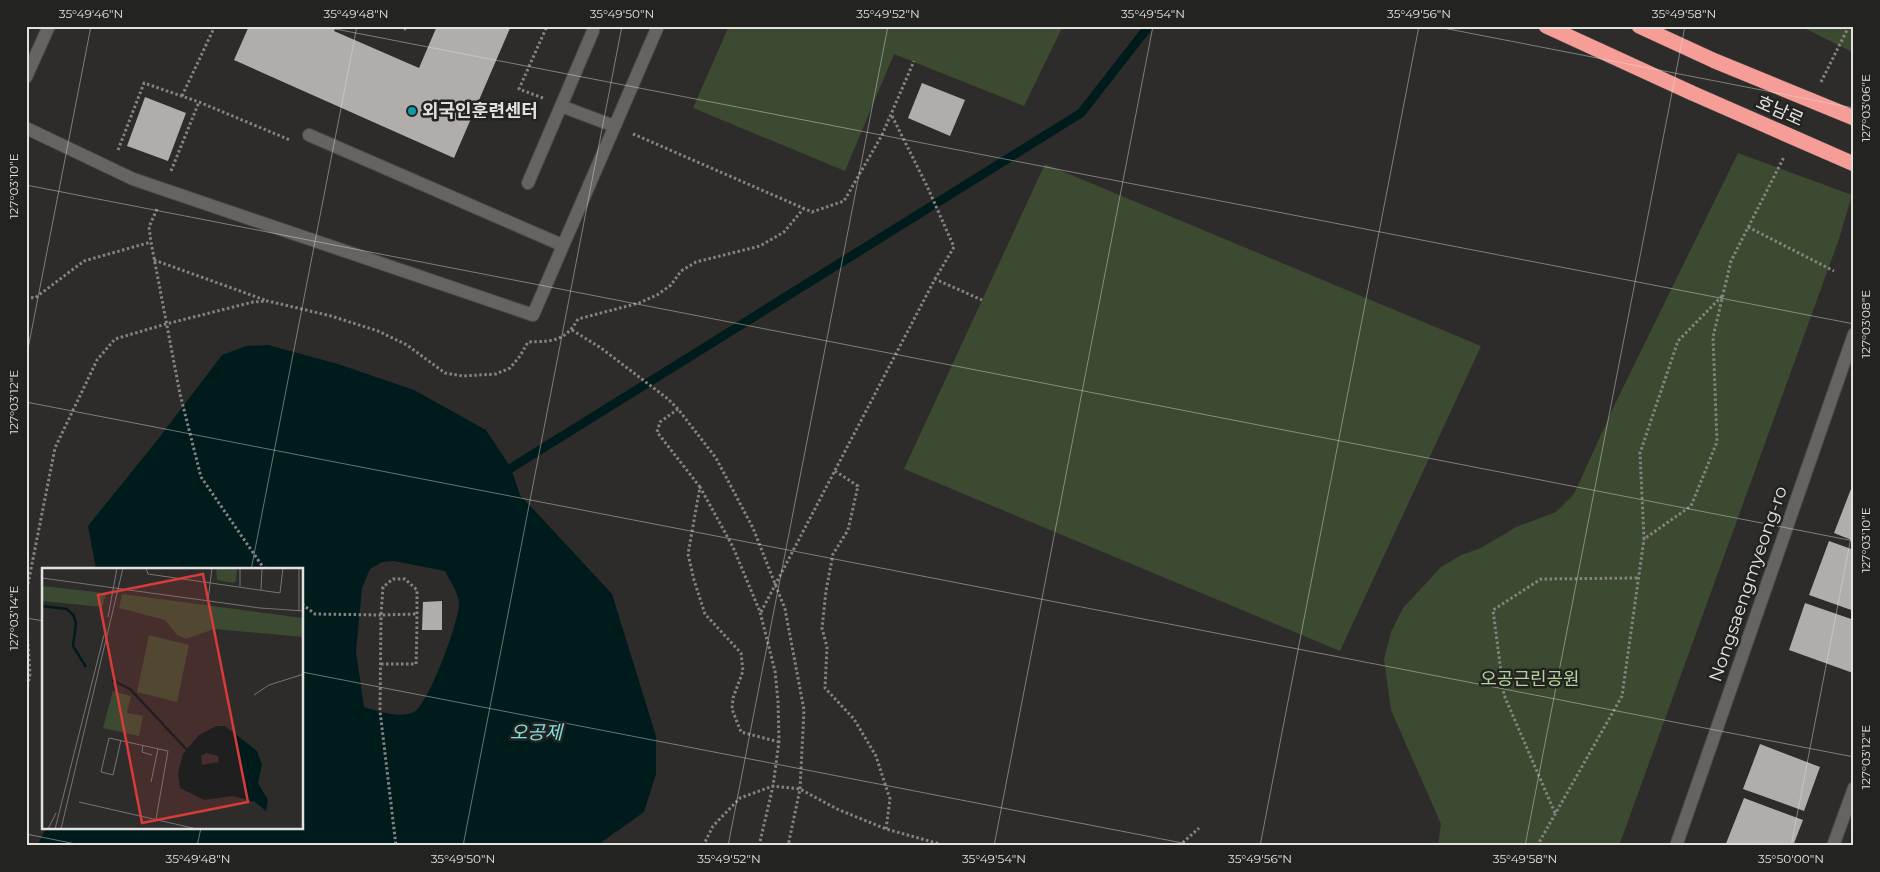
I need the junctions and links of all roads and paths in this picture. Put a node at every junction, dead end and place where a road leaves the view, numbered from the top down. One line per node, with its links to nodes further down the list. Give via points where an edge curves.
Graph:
1 (49, 26): 12 (street)
2 (215, 26): 14 (path)
3 (400, 26): 4 (path)
4 (406, 26)
5 (547, 26): 15 (path, via 519,89)
6 (658, 26): 19 (street)
7 (1546, 26): 24 (highway, 호남로, bridge)
8 (1639, 26): 18 (highway, 호남로, bridge)
9 (1849, 26): 13 (path)
10 (593, 31): 16 (street)
11 (914, 61): 17 (path)
12 (26, 77)
13 (1818, 87)
14 (182, 96): 23 (path, via 144,82); 25 (path, via 199,102)
15 (546, 99)
16 (561, 106): 19 (street); 26 (street)
17 (891, 115): 27 (path, via 844,201 812,212); 34 (path, via 954,247)
18 (1854, 118)
19 (614, 126): 27 (path); 31 (street)
20 (26, 128): 31 (street, via 133,179 533,315)
21 (309, 135): 31 (street)
22 (1788, 148): 29 (path)
23 (117, 150)
24 (1854, 164)
25 (171, 171)
26 (528, 183)
27 (804, 208): 40 (path, via 784,232 760,246 696,262 681,271 671,285 657,295 578,319)
28 (157, 209): 30 (path, via 149,227)
29 (1748, 227): 33 (path); 35 (path, via 1731,261)
30 (151, 242): 32 (path); 36 (path, via 84,261 34,298)
31 (562, 246)
32 (154, 260): 38 (path); 39 (path)
33 (1834, 271)
34 (935, 279): 37 (path); 43 (path)
35 (1722, 296): 45 (path, via 1678,341 1640,453); 45 (path, via 1713,337 1717,442 1691,506)
36 (26, 297)
37 (982, 300)
38 (268, 301): 39 (path); 40 (path, via 378,331 407,345 445,373 463,376 496,374 510,368 528,342 557,340)
39 (166, 324): 46 (path, via 201,478); 49 (path, via 115,339 97,360 55,448)
40 (572, 330): 42 (path, via 601,348)
41 (1854, 334): 71 (street, Nongsaengmyeong-ro)
42 (678, 409): 44 (path, via 660,422 657,432); 48 (path, via 716,458 753,528)
43 (835, 471): 48 (path); 63 (path, via 858,486 848,530 833,554 826,591 822,628 827,647 825,688 854,719 876,756 890,799)
44 (700, 487): 51 (path, via 733,547); 57 (path, via 688,554 706,614 740,653 743,671 732,709 741,732)
45 (1644, 539): 47 (path)
46 (263, 568)
47 (1638, 578): 61 (path, via 1622,696); 61 (path, via 1541,579 1493,610 1504,695)
48 (775, 584): 51 (path); 60 (path, via 784,609 804,710)
49 (26, 594)
50 (304, 606): 54 (path, via 315,614)
51 (760, 612): 57 (path, via 775,671)
52 (26, 614): 56 (path, via 30,674)
53 (417, 614): 54 (path); 54 (path, via 417,590 405,579 393,579 383,587); 55 (path, via 416,664)
54 (381, 615): 55 (path)
55 (381, 664): 64 (path, via 380,711)
56 (26, 693)
57 (779, 742): 58 (path)
58 (773, 786): 60 (path); 65 (path, via 740,798 712,826); 66 (path)
59 (1854, 788): 72 (street)
60 (800, 789): 63 (path, via 837,809); 67 (path)
61 (1555, 813): 70 (path)
62 (1199, 828): 69 (path)
63 (886, 829): 68 (path)
64 (396, 846)
65 (703, 846)
66 (759, 846)
67 (788, 846)
68 (947, 846)
69 (1178, 846)
70 (1537, 846)
71 (1676, 846)
72 (1833, 846)

